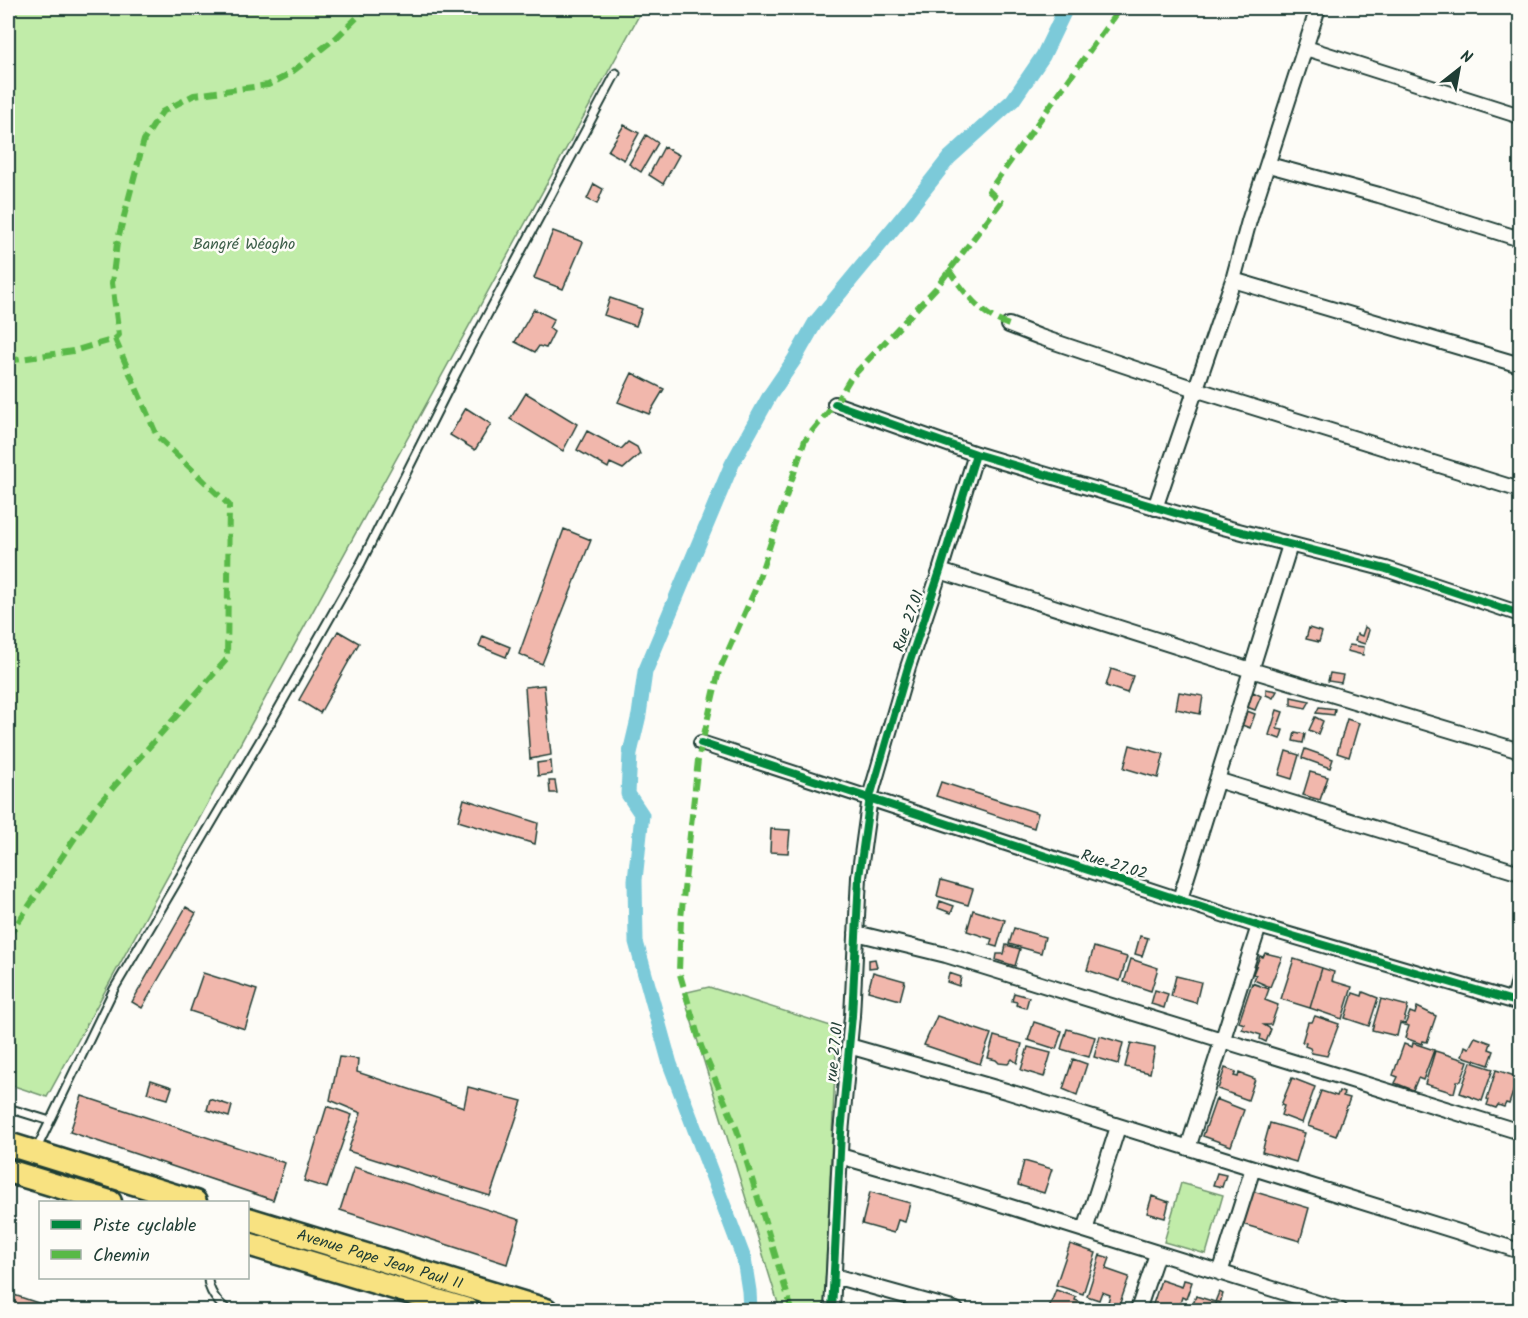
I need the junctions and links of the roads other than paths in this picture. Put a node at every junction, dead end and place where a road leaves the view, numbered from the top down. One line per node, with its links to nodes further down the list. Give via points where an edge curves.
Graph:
1 (1318, 8): 2 (street)
2 (1306, 48): 4 (street); 5 (street)
3 (616, 73): 32 (lane, via 457,372 361,563 114,989)
4 (1521, 116)
5 (1269, 165): 6 (street); 7 (street)
6 (1521, 239)
7 (1233, 280): 9 (street); 10 (street)
8 (1010, 325): 10 (street)
9 (1521, 365)
10 (1195, 389): 13 (street); 14 (street)
11 (835, 404): 12 (street)
12 (976, 454): 14 (street); 16 (street, Rue 27.01)
13 (1521, 490)
14 (1155, 508): 15 (street)
15 (1290, 545): 17 (street, via 1386,569); 18 (street)
16 (940, 571): 18 (street); 22 (street, Rue 27.01)
17 (1521, 614)
18 (1251, 670): 20 (street); 21 (street)
19 (701, 743): 22 (street, Rue 27.02)
20 (1521, 751)
21 (1217, 780): 23 (street); 24 (street)
22 (870, 797): 24 (street, Rue 27.02); 26 (street, rue 27.01)
23 (1521, 873)
24 (1180, 899): 25 (street, Rue 27.02)
25 (1259, 926): 28 (street, Rue 27.02); 29 (street)
26 (856, 933): 29 (street, via 946,955); 30 (street, rue 27.01)
27 (1521, 978): 28 (street)
28 (1517, 1002)
29 (1222, 1041): 34 (street); 36 (street)
30 (849, 1046): 33 (street); 38 (street, rue 27.01)
31 (8, 1108): 32 (lane)
32 (50, 1120): 37 (lane)
33 (1118, 1127): 36 (street); 44 (street)
34 (1521, 1132)
35 (8, 1144): 37 (highway)
36 (1188, 1148): 39 (street)
37 (34, 1153): 42 (highway)
38 (840, 1156): 44 (street); 49 (street, rue 27.01)
39 (1253, 1168): 46 (street); 48 (street)
40 (8, 1171): 41 (highway)
41 (104, 1201)
42 (189, 1201)
43 (249, 1219): 53 (highway, Avenue Pape Jean Paul II)
44 (1085, 1230): 47 (street)
45 (249, 1244): 52 (highway, Avenue Pape Jean Paul II)
46 (1521, 1251)
47 (1157, 1254): 48 (street); 56 (street)
48 (1220, 1273): 57 (street)
49 (834, 1276): 54 (street, rue 27.01); 55 (street)
50 (208, 1279): 51 (lane, via 208,1287)
51 (228, 1311)
52 (468, 1311)
53 (546, 1311)
54 (832, 1311)
55 (956, 1311)
56 (1138, 1311)
57 (1340, 1311)

